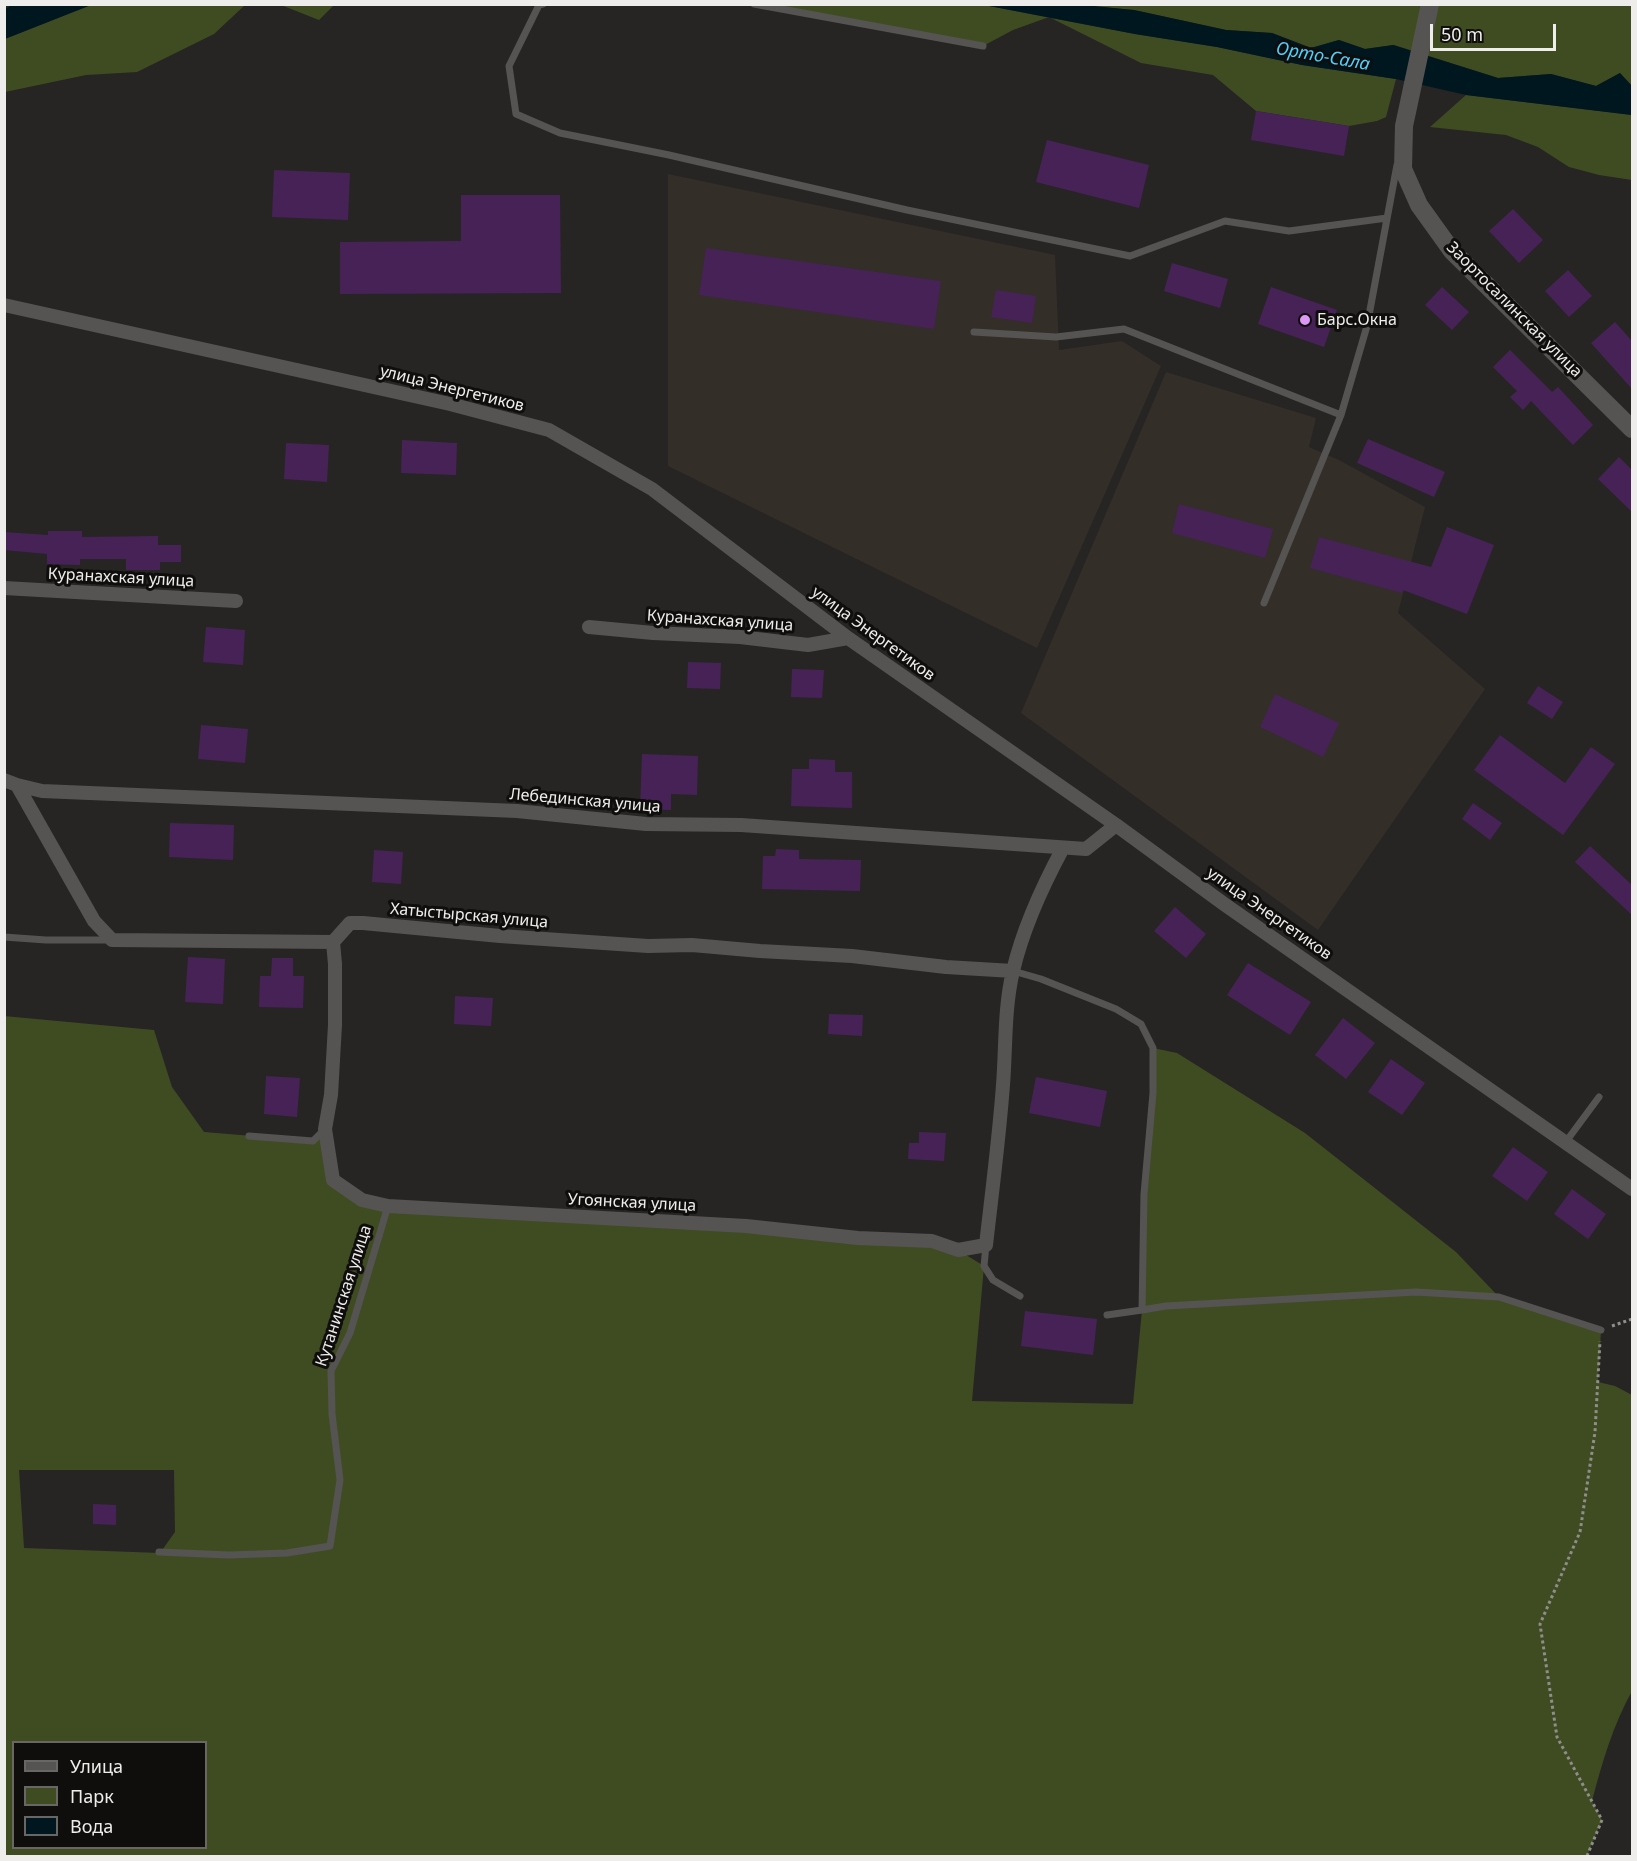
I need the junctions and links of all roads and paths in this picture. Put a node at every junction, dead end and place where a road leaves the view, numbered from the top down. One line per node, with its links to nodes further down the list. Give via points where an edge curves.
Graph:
1 (543, 4): 6 (lane, via 539,5 509,66 516,114 560,133 1130,256 1225,221 1289,231)
2 (754, 4): 4 (lane)
3 (1430, 4): 5 (street, Заортосалинская улица)
4 (983, 46)
5 (1404, 126): 6 (lane); 10 (street, Заортосалинская улица, via 1403,169 1419,205 1452,250)
6 (1387, 218): 9 (lane, via 1367,326)
7 (4, 305): 15 (street, улица Энергетиков, via 450,404 549,430 652,489)
8 (974, 332): 9 (lane, via 1056,337 1124,329)
9 (1341, 415): 13 (lane)
10 (1630, 421)
11 (4, 588): 12 (street, Куранахская улица)
12 (236, 601)
13 (1264, 603)
14 (589, 627): 15 (street, Куранахская улица, via 808,645)
15 (848, 638): 17 (street, улица Энергетиков)
16 (11, 783): 18 (street, Лебединская улица, via 42,791 517,811 645,824 741,825); 20 (street, via 94,921)
17 (1116, 825): 18 (street, Лебединская улица, via 1086,849); 26 (street, улица Энергетиков)
18 (1063, 848): 22 (street, via 1038,898)
19 (4, 937): 20 (lane)
20 (112, 940): 21 (street)
21 (333, 942): 22 (street, Хатыстырская улица, via 350,923 363,923 648,946 692,945 852,956); 24 (street, Угоянская улица, via 335,1025)
22 (1013, 971): 29 (street, via 1006,1009 1000,1125); 31 (lane, via 1116,1009 1141,1024 1153,1048)
23 (1599, 1097): 26 (lane)
24 (326, 1129): 25 (lane, via 314,1141); 28 (street, Угоянская улица, via 333,1180 362,1200)
25 (249, 1136)
26 (1565, 1143): 27 (street, улица Энергетиков)
27 (1632, 1189)
28 (388, 1206): 29 (street, Угоянская улица, via 746,1226 932,1241 958,1250); 35 (lane, Кутанинская улица, via 350,1333 331,1371 340,1480 330,1546 287,1554)
29 (986, 1245): 30 (lane, via 984,1266 993,1280)
30 (1020, 1296)
31 (1142, 1310): 32 (lane); 34 (lane, via 1416,1292 1499,1297)
32 (1107, 1315)
33 (1632, 1319): 34 (path)
34 (1601, 1330): 36 (path, via 1595,1431 1580,1532 1540,1624 1557,1737 1602,1820)
35 (159, 1552)
36 (1587, 1857)

